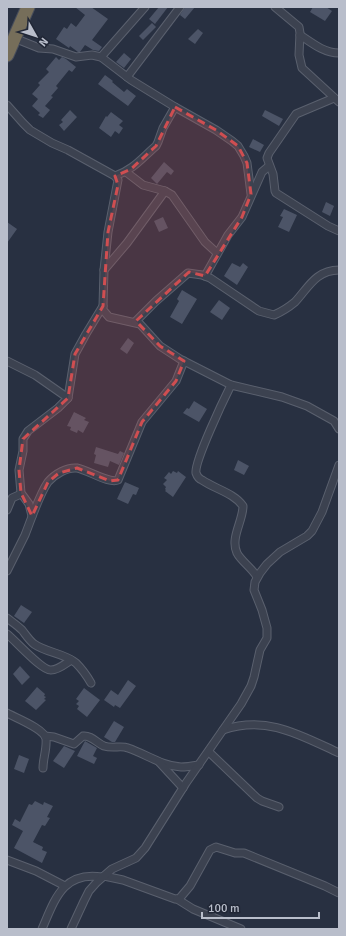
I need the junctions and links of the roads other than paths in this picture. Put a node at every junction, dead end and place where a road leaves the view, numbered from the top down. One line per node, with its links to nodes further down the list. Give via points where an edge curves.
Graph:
1 (28, 7): 6 (highway)
2 (145, 7): 9 (street)
3 (180, 7): 10 (street)
4 (275, 7): 5 (street, via 299,27)
5 (300, 36): 7 (street, via 322,49); 11 (street, via 299,55 302,68)
6 (14, 38): 8 (highway); 9 (street, via 39,48 53,49 76,57)
7 (339, 53)
8 (7, 55)
9 (101, 57): 10 (street)
10 (127, 77): 13 (street)
11 (337, 100): 14 (street, via 294,116 269,153)
12 (7, 105): 16 (street, via 30,130)
13 (175, 107): 15 (street, via 156,146); 18 (street, via 216,130 238,146 247,163)
14 (269, 166): 18 (street, via 262,172); 19 (street, via 276,193)
15 (126, 172): 16 (street); 17 (street, via 143,185)
16 (115, 176): 21 (street, via 118,185 108,232)
17 (165, 191): 20 (street, via 172,195 205,242); 21 (street)
18 (251, 194): 20 (street, via 242,217)
19 (339, 231)
20 (218, 253): 23 (street)
21 (104, 270): 24 (street)
22 (339, 270): 23 (street, via 315,279 294,302 274,315 259,311)
23 (205, 276): 25 (street, via 191,272 186,274)
24 (103, 306): 25 (street, via 103,310 112,319); 29 (street, via 75,354)
25 (135, 322): 27 (street, via 144,327 160,346)
26 (7, 361): 29 (street, via 35,375)
27 (184, 361): 28 (street); 35 (street, via 176,381 142,422 118,480 114,482 92,472 68,468 48,482)
28 (230, 385): 30 (street, via 292,400); 37 (street, via 200,456 196,472 201,480 243,506 236,535 236,551)
29 (68, 398): 33 (street, via 28,431 23,439 19,470)
30 (336, 422): 31 (street)
31 (339, 429)
32 (339, 465): 37 (street, via 322,512 312,531 280,552)
33 (21, 494): 34 (street, via 12,498); 35 (street, via 29,504)
34 (7, 510)
35 (32, 516): 36 (street)
36 (7, 571)
37 (257, 577): 43 (street, via 254,590 267,628 267,638 260,650 251,686)
38 (7, 618): 40 (street, via 36,645)
39 (7, 634): 40 (street, via 39,665 48,670)
40 (71, 660): 41 (street, via 79,666)
41 (91, 683)
42 (7, 713): 44 (street, via 40,730)
43 (223, 730): 45 (street); 46 (street, via 242,725 264,725 309,738)
44 (45, 736): 47 (street, via 74,744 83,736 87,736 106,746 127,747); 49 (street)
45 (209, 752): 48 (street); 51 (street, via 257,798)
46 (339, 753)
47 (158, 761): 48 (street, via 180,767); 50 (street)
48 (199, 765): 50 (street)
49 (43, 768)
50 (183, 788): 53 (street, via 141,853)
51 (279, 807)
52 (7, 860): 54 (street)
53 (103, 876): 54 (street, via 84,876 72,880); 56 (street, via 123,880); 58 (street, via 90,891)
54 (65, 886): 57 (street)
55 (339, 893): 56 (street, via 243,853 214,847 190,886)
56 (178, 899): 59 (street, via 200,912)
57 (42, 929)
58 (71, 929)
59 (241, 929)

